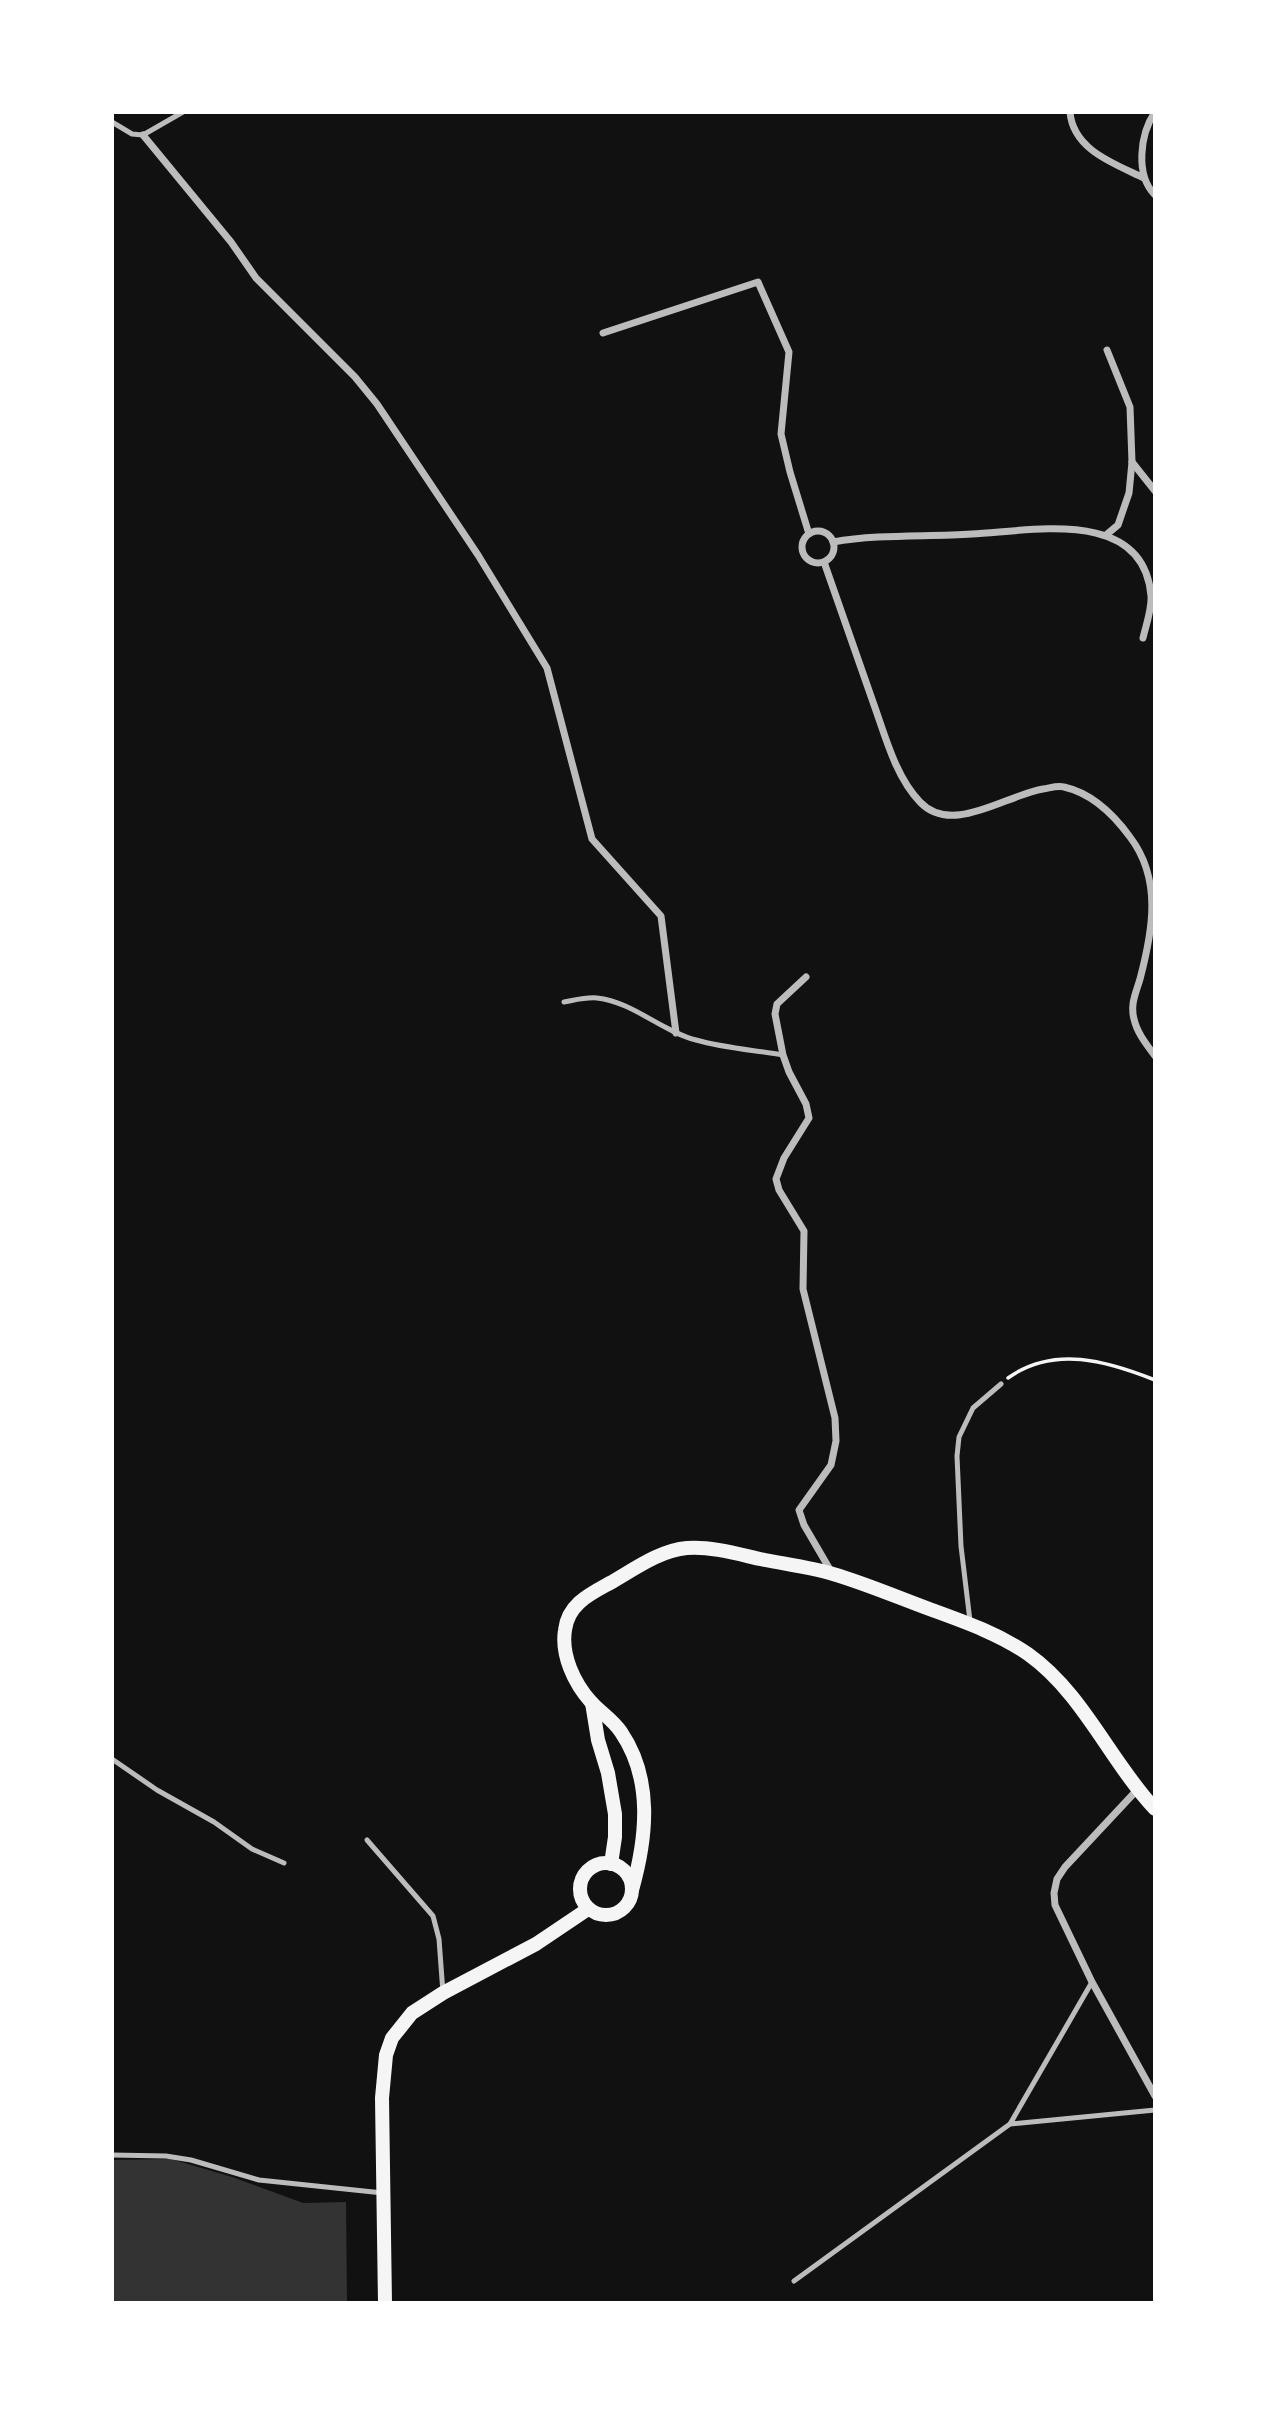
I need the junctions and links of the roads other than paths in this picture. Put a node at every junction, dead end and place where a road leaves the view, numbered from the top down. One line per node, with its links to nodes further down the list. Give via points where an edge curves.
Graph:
1 (183, 112): 5 (lane)
2 (1070, 112): 6 (street, via 1074,128 1088,147)
3 (1155, 112): 6 (street, via 1143,139)
4 (112, 122): 5 (lane)
5 (143, 135): 19 (street, via 256,278 377,404 547,668 592,839 661,916)
6 (1144, 178): 7 (street)
7 (1155, 195)
8 (603, 333): 12 (street, via 758,282 789,352 781,434)
9 (1107, 350): 10 (street, via 1130,407)
10 (1132, 462): 11 (street); 13 (street, via 1129,493 1118,525)
11 (1155, 491)
12 (809, 534): 14 (street, via 821,531); 15 (street, via 802,544 803,553 811,562)
13 (1106, 535): 14 (street, via 1073,529); 16 (street, via 1132,551 1147,576 1151,597)
14 (833, 542): 15 (street, via 833,555)
15 (824, 562): 21 (street, via 888,743 920,803 939,815 954,817 1061,786 1084,793 1104,809 1144,857 1151,878 1151,921 1132,1002 1133,1019)
16 (1143, 638)
17 (806, 977): 20 (street, via 777,1004)
18 (564, 1002): 19 (lane, via 596,998 613,1002)
19 (676, 1033): 20 (lane)
20 (783, 1055): 23 (street, via 809,1118 783,1158 776,1180 804,1231 803,1289 835,1418 836,1441 831,1465 799,1514)
21 (1155, 1056)
22 (1001, 1384): 24 (lane, via 973,1408 959,1437 961,1546)
23 (832, 1574): 24 (main road); 25 (main road, via 695,1548 652,1560 577,1603 569,1614 564,1650 580,1688)
24 (971, 1624): 27 (main road, via 1008,1641 1051,1675 1098,1732)
25 (592, 1703): 31 (main road, via 615,1814); 32 (main road, via 619,1728 641,1781 645,1826)
26 (112, 1759): 30 (lane, via 252,1849)
27 (1137, 1790): 28 (main road); 34 (street, via 1057,1879 1055,1905)
28 (1155, 1809)
29 (367, 1840): 35 (lane, via 433,1916)
30 (284, 1863)
31 (611, 1864): 32 (main road, via 626,1873); 33 (main road, via 594,1866 582,1877 580,1894)
32 (632, 1889): 33 (main road, via 627,1904 616,1913 601,1915)
33 (588, 1909): 35 (main road, via 536,1944)
34 (1092, 1982): 36 (street); 38 (lane)
35 (443, 1993): 40 (main road, via 405,2020 386,2055)
36 (1155, 2096)
37 (1155, 2110): 38 (lane)
38 (1010, 2124): 41 (lane)
39 (112, 2155): 40 (lane, via 166,2156 259,2180)
40 (383, 2193): 42 (main road)
41 (794, 2281)
42 (385, 2303)

